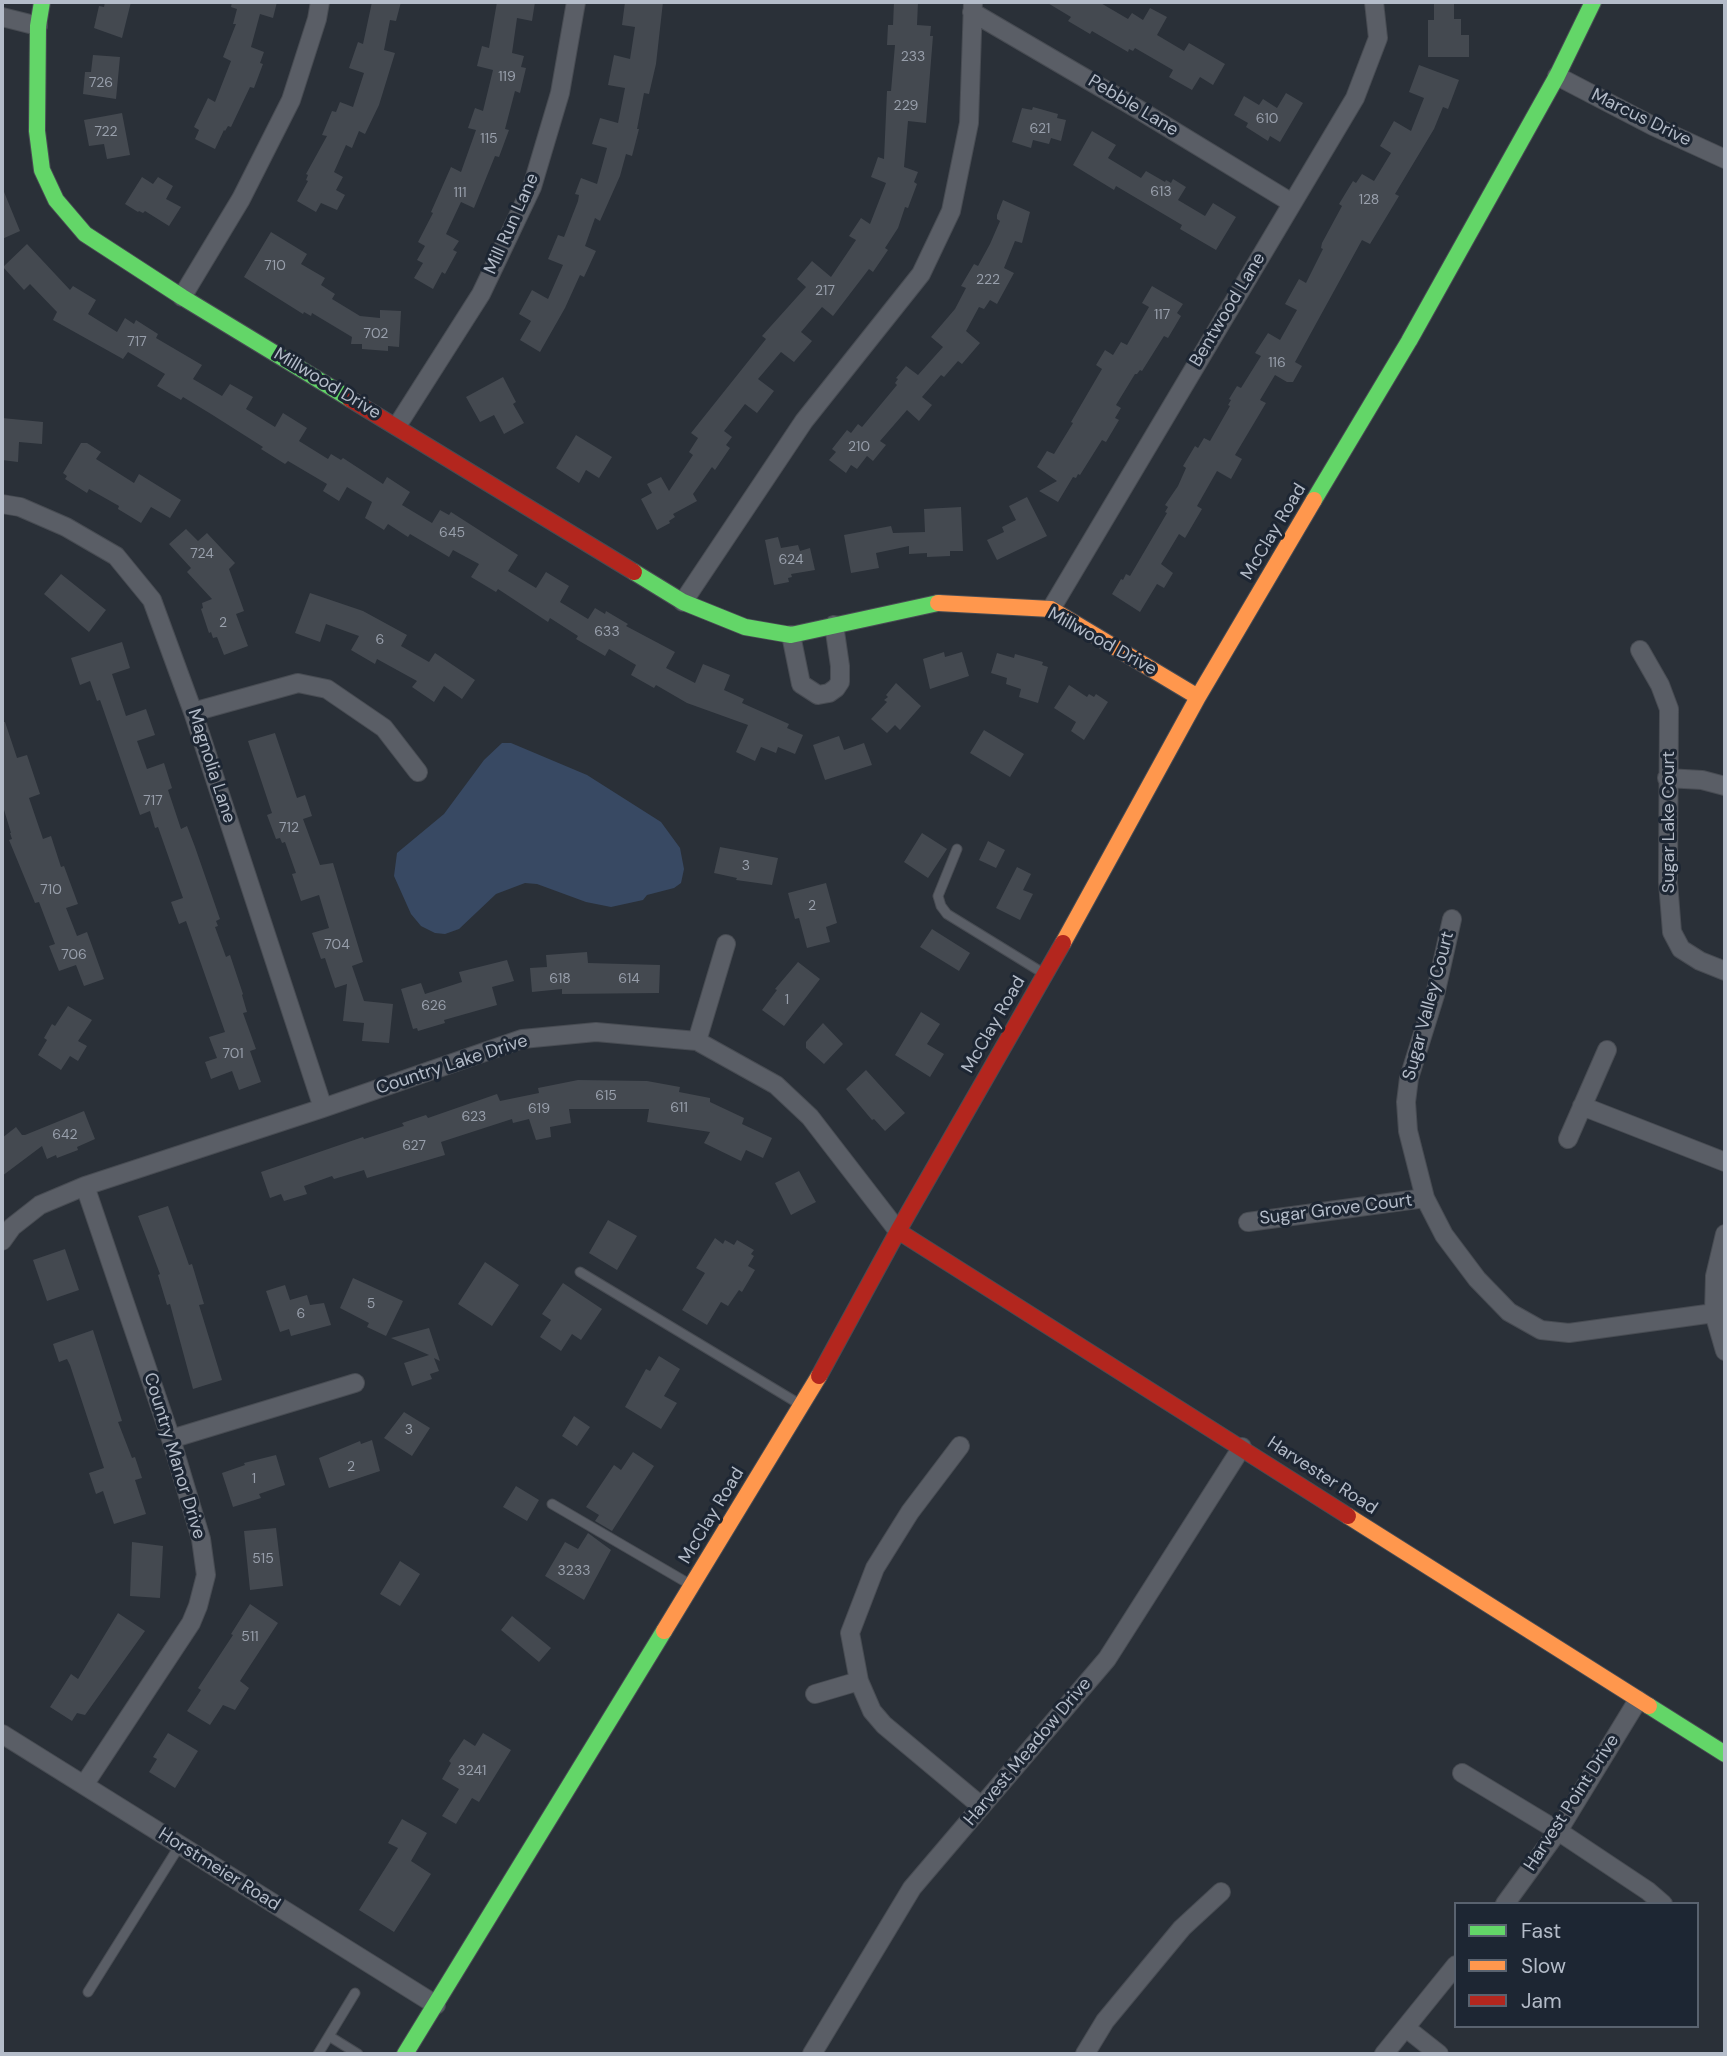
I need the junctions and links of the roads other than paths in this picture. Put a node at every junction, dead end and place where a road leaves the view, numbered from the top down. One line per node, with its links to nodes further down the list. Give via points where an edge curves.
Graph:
1 (42, 2): 8 (main road, Millwood Drive)
2 (320, 2): 12 (street, via 291,100 241,199)
3 (576, 2): 13 (street, Mill Run Lane, via 559,93 531,187 481,294)
4 (1374, 2): 11 (street, Bentwood Lane, via 1378,38 1355,98)
5 (1593, 2): 9 (main road, McClay Road)
6 (973, 7): 11 (street, Pebble Lane); 15 (street, via 969,123 951,211 921,274 804,421)
7 (2, 17): 8 (street)
8 (38, 26): 12 (main road, Millwood Drive, via 37,131 42,170 56,200 85,234)
9 (1557, 76): 10 (street, Marcus Drive); 20 (main road, McClay Road, via 1409,341)
10 (1725, 159)
11 (1292, 203): 16 (street, Bentwood Lane)
12 (182, 297): 13 (main road, Millwood Drive)
13 (397, 426): 15 (main road, Millwood Drive)
14 (2, 504): 21 (street, Magnolia Lane, via 66,527 116,556 152,600)
15 (683, 602): 18 (main road, Millwood Drive, via 745,628)
16 (1051, 609): 17 (main road, Millwood Drive, via 944,602); 20 (main road, Millwood Drive)
17 (834, 625): 18 (main road, Millwood Drive); 18 (street, via 840,682 829,693 818,695 801,684)
18 (791, 635)
19 (1640, 650): 23 (street, Sugar Lake Court, via 1669,709)
20 (1198, 697): 29 (main road, McClay Road)
21 (193, 712): 22 (street, via 298,683 327,689 384,728); 33 (street, Magnolia Lane)
22 (418, 772)
23 (1667, 778): 24 (street); 28 (street, Sugar Lake Court, via 1672,933 1681,949)
24 (1725, 786)
25 (957, 849): 29 (lane, via 938,896 940,906)
26 (1452, 919): 37 (street, Sugar Valley Court, via 1406,1102 1408,1131)
27 (726, 944): 30 (street)
28 (1725, 971)
29 (1046, 974): 39 (main road, McClay Road)
30 (697, 1041): 33 (street, Country Lake Drive, via 596,1032 522,1039); 39 (street, Country Lake Drive, via 776,1085 801,1109)
31 (1607, 1050): 32 (street)
32 (1582, 1106): 34 (street); 35 (street)
33 (323, 1108): 36 (street, Country Lake Drive)
34 (1568, 1139)
35 (1725, 1162)
36 (85, 1186): 41 (street, Country Lake Drive, via 40,1205); 47 (street, Country Manor Drive)
37 (1425, 1198): 38 (street, Sugar Grove Court); 43 (street, Sugar Valley Court, via 1444,1235 1476,1279 1509,1312 1541,1330 1569,1333)
38 (1248, 1222)
39 (898, 1230): 46 (main road, McClay Road); 49 (main road, Harvester Road)
40 (1725, 1234): 43 (street, via 1715,1276)
41 (2, 1241)
42 (580, 1272): 46 (lane)
43 (1714, 1313): 44 (street)
44 (1725, 1351)
45 (355, 1383): 47 (street)
46 (802, 1406): 51 (main road, McClay Road)
47 (171, 1439): 58 (street, Country Manor Drive, via 201,1539 206,1575 191,1623)
48 (960, 1446): 52 (street, via 875,1568 850,1633)
49 (1242, 1447): 54 (main road, Harvester Road); 59 (street, Harvest Meadow Drive, via 1107,1659)
50 (552, 1504): 51 (lane)
51 (692, 1586): 68 (main road, McClay Road)
52 (859, 1681): 53 (street); 59 (street, via 884,1726)
53 (815, 1694)
54 (1638, 1700): 56 (main road, Harvester Road); 60 (street, Harvest Point Drive)
55 (2, 1734): 58 (street, Horstmeier Road)
56 (1725, 1754)
57 (1462, 1773): 60 (street)
58 (84, 1785): 61 (street, Horstmeier Road)
59 (981, 1806): 74 (street, Harvest Meadow Drive, via 912,1888)
60 (1558, 1831): 63 (street, Harvest Point Drive); 64 (street)
61 (180, 1846): 66 (lane); 68 (street, Horstmeier Road)
62 (1221, 1892): 75 (street, via 1182,1928 1105,2021)
63 (1506, 1902)
64 (1661, 1902)
65 (1454, 1968): 69 (street)
66 (89, 1992)
67 (355, 1993): 70 (lane)
68 (436, 2005): 73 (main road, McClay Road)
69 (1406, 2028): 76 (street); 77 (street)
70 (329, 2036): 71 (lane); 72 (lane)
71 (318, 2054)
72 (358, 2054)
73 (405, 2054)
74 (812, 2054)
75 (1085, 2054)
76 (1384, 2054)
77 (1439, 2054)

